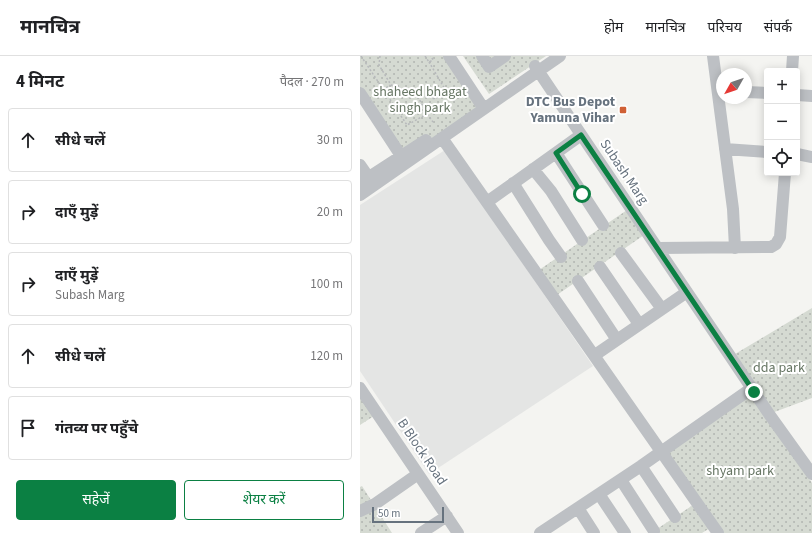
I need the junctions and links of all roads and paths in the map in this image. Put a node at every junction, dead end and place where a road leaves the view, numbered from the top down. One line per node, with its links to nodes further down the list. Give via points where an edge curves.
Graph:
1 (361, 56): 17 (path)
2 (380, 56): 16 (path, via 379,65)
3 (425, 56): 12 (path)
4 (431, 56): 12 (path, via 433,60)
5 (449, 56): 25 (street)
6 (482, 56): 7 (street, via 489,67)
7 (505, 56)
8 (550, 56): 13 (street)
9 (560, 56): 13 (street)
10 (713, 56): 15 (street)
11 (793, 56): 14 (street)
12 (429, 62): 18 (path, via 446,91 435,99)
13 (536, 68): 25 (street); 28 (street, Subash Marg)
14 (792, 68)
15 (716, 71)
16 (391, 85): 17 (path); 18 (path)
17 (383, 90): 26 (path, via 407,125)
18 (416, 92): 26 (path)
19 (752, 92): 21 (street)
20 (360, 93): 35 (street)
21 (764, 93)
22 (800, 95): 23 (street)
23 (812, 96)
24 (721, 104): 30 (street)
25 (483, 106): 29 (street); 35 (street)
26 (427, 114): 27 (path)
27 (433, 122)
28 (581, 135): 32 (street); 45 (street, Subash Marg)
29 (442, 138): 35 (street); 42 (street)
30 (725, 149): 31 (street); 46 (street)
31 (764, 152)
32 (556, 153): 37 (street); 43 (street)
33 (800, 155): 34 (street)
34 (812, 157)
35 (404, 160): 39 (street); 41 (street)
36 (360, 164): 39 (street)
37 (533, 168): 40 (street); 44 (street)
38 (785, 176): 46 (street, via 778,242 771,247)
39 (365, 180)
40 (513, 183): 42 (street); 48 (street, via 548,240)
41 (360, 195)
42 (487, 202): 55 (street)
43 (603, 225)
44 (582, 240)
45 (659, 248): 46 (street); 51 (street, Subash Marg)
46 (735, 248)
47 (621, 254): 52 (street)
48 (562, 257)
49 (600, 267): 53 (street)
50 (578, 281): 54 (street)
51 (686, 292): 52 (street); 57 (street, Subash Marg)
52 (662, 309): 53 (street)
53 (639, 324): 54 (street)
54 (617, 340): 55 (street)
55 (595, 355): 58 (street)
56 (360, 388): 60 (street, B Block Road)
57 (752, 388): 58 (street); 61 (street, Subash Marg)
58 (662, 451): 59 (street); 75 (street)
59 (641, 466): 62 (street); 67 (street)
60 (418, 474): 64 (street, via 375,504); 66 (street, B Block Road)
61 (812, 474)
62 (620, 480): 63 (street); 69 (street)
63 (599, 494): 65 (street); 74 (street)
64 (362, 506)
65 (578, 508): 68 (street); 73 (street)
66 (447, 516): 70 (street); 71 (street, B Block Road)
67 (675, 517)
68 (556, 529): 72 (street)
69 (654, 531)
70 (421, 533)
71 (458, 533)
72 (540, 533)
73 (594, 533)
74 (625, 533)
75 (718, 533)

